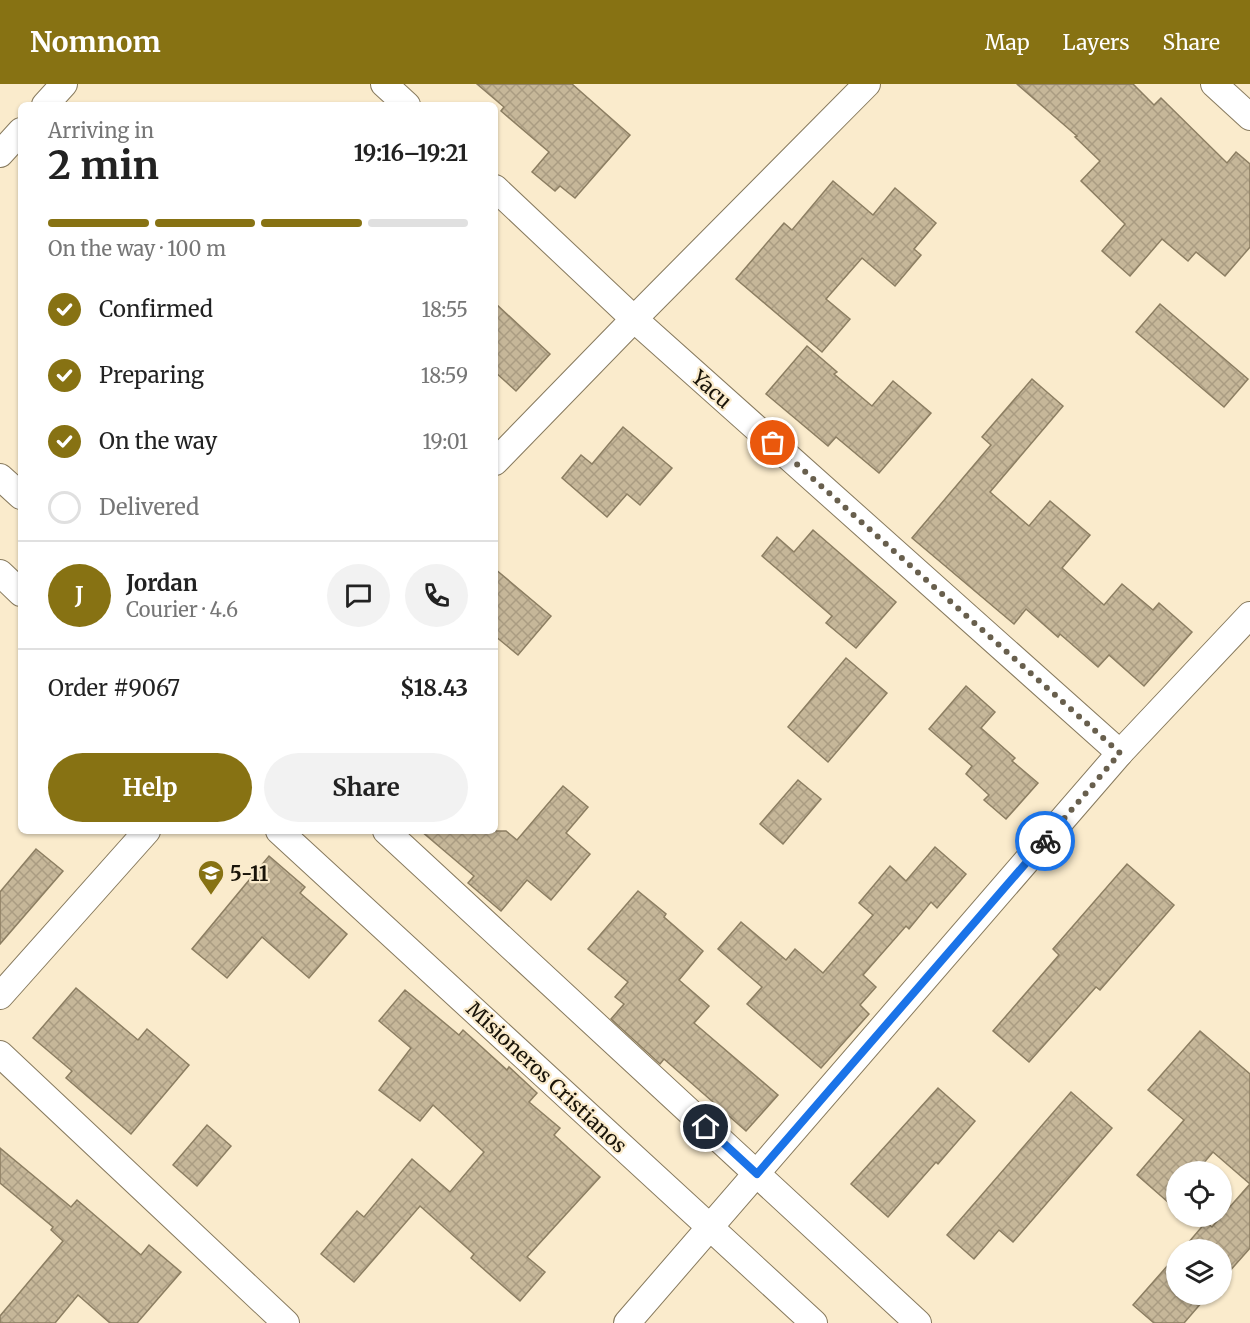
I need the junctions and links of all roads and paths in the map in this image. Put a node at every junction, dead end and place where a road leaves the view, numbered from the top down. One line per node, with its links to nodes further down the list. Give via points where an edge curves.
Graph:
1 (64, 84): 5 (street)
2 (384, 84): 6 (street)
3 (867, 84): 11 (street)
4 (1214, 84): 7 (street)
5 (48, 102)
6 (404, 102)
7 (1250, 117)
8 (18, 134): 9 (street)
9 (0, 154)
10 (498, 191): 11 (street, Yacu)
11 (634, 319): 12 (street); 18 (street, Yacu)
12 (498, 459)
13 (0, 477): 14 (street)
14 (18, 493)
15 (0, 573): 16 (street)
16 (18, 589)
17 (1250, 615): 18 (street)
18 (1120, 753): 24 (street)
19 (144, 834): 22 (street)
20 (282, 834): 25 (street, Misioneros Cristianos)
21 (389, 834): 24 (street)
22 (0, 996)
23 (0, 1054): 26 (street)
24 (757, 1174): 25 (street); 29 (street)
25 (710, 1227): 27 (street); 28 (street, Misioneros Cristianos)
26 (286, 1323)
27 (627, 1323)
28 (814, 1323)
29 (918, 1323)

